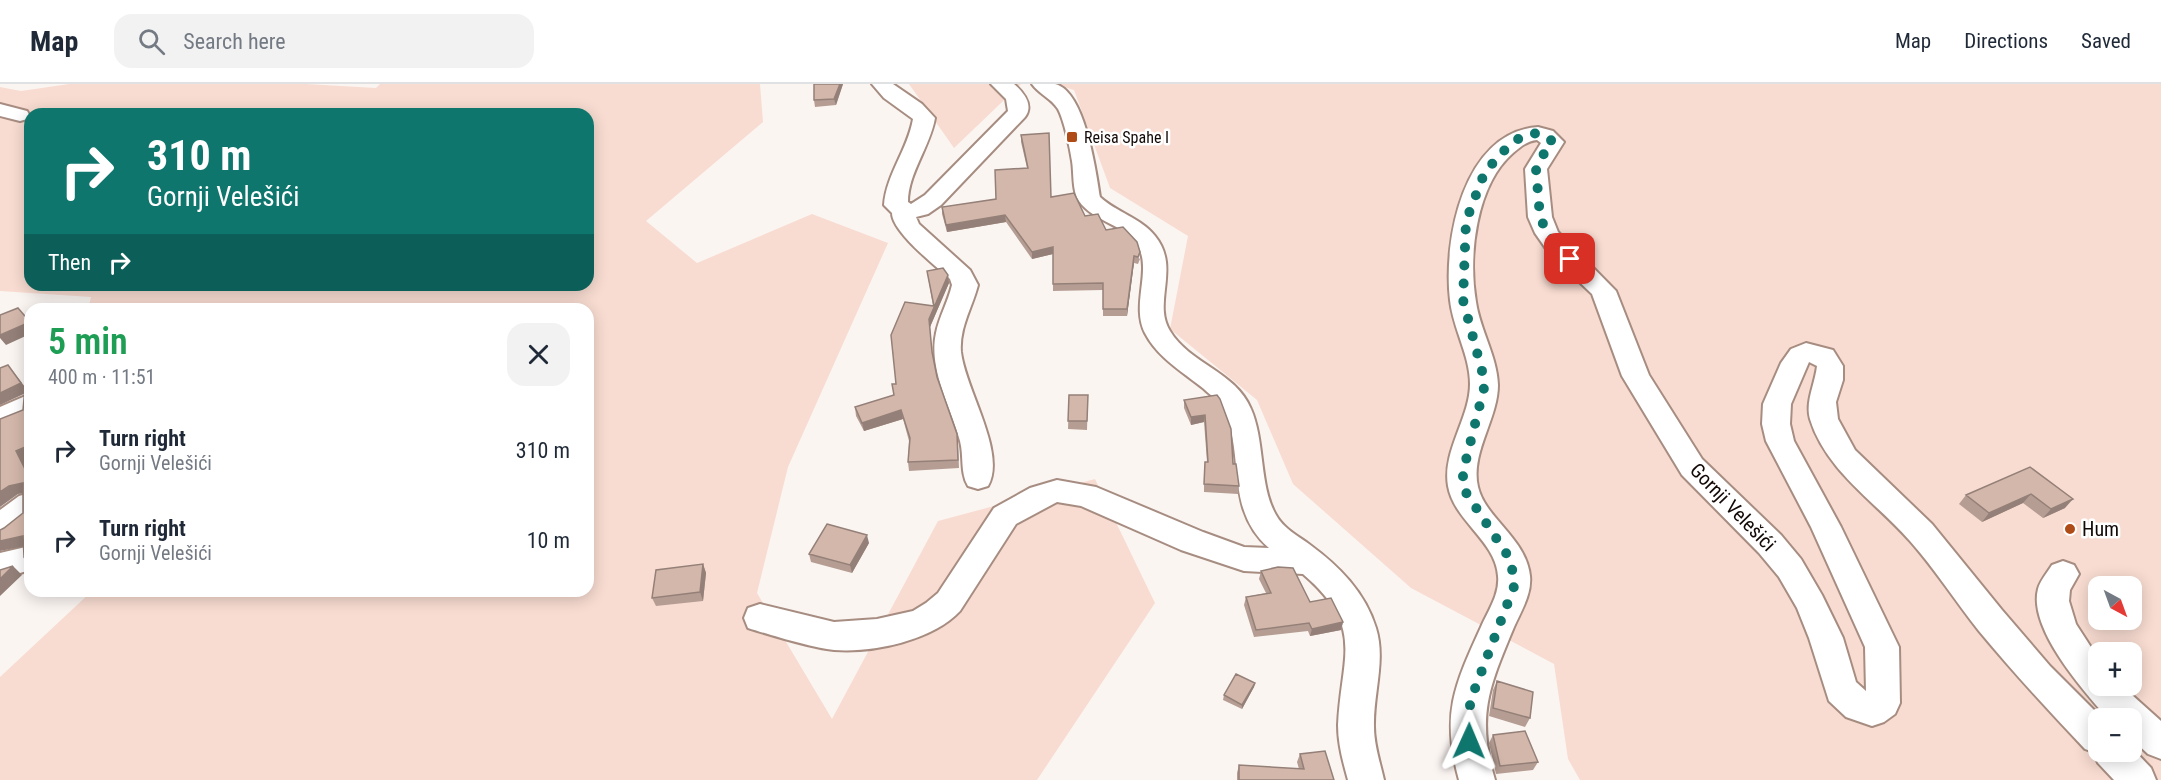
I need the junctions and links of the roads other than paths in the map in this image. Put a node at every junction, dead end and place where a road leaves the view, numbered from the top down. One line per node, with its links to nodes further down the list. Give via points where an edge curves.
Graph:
1 (882, 84): 4 (street, via 895,97 918,109 924,118 896,196 896,205)
2 (1001, 84): 4 (street, via 1015,95 1018,113 933,200 922,209)
3 (1042, 84): 11 (street, via 1069,109 1092,203 1143,237 1153,250 1153,316 1159,334 1227,394 1237,408 1260,517)
4 (904, 210): 7 (street, via 910,228 961,276 965,285 949,327 947,351 978,452)
5 (24, 407): 6 (street)
6 (0, 419)
7 (978, 478)
8 (24, 509): 9 (street)
9 (0, 527)
10 (24, 560): 12 (street)
11 (1310, 562): 14 (street, via 1244,559 1085,495 1057,491 1041,495 1005,516 948,602 921,623 877,633 834,636); 20 (street, via 1343,593 1360,625 1361,686 1356,725)
12 (0, 566)
13 (2063, 574): 15 (street, via 2054,590 2060,624)
14 (760, 618)
15 (2088, 671)
16 (2110, 696): 18 (street)
17 (2088, 728): 21 (street, Gornji Velešići, via 1990,620 1921,532 1844,457 1824,419 1822,402 1830,366 1824,356 1806,352 1794,363 1777,404 1780,441 1826,527 1882,647 1883,703 1872,711 1849,699 1837,682 1826,638 1811,604 1790,568 1692,467 1636,376 1603,291 1547,233 1540,217 1536,169 1553,142 1533,133 1518,139 1491,163 1466,221 1463,300 1484,388 1463,472 1463,488 1510,559 1515,575 1513,592 1471,699 1467,725)
18 (2161, 743)
19 (2121, 762): 22 (street)
20 (1359, 775)
21 (1477, 780)
22 (2138, 780)

